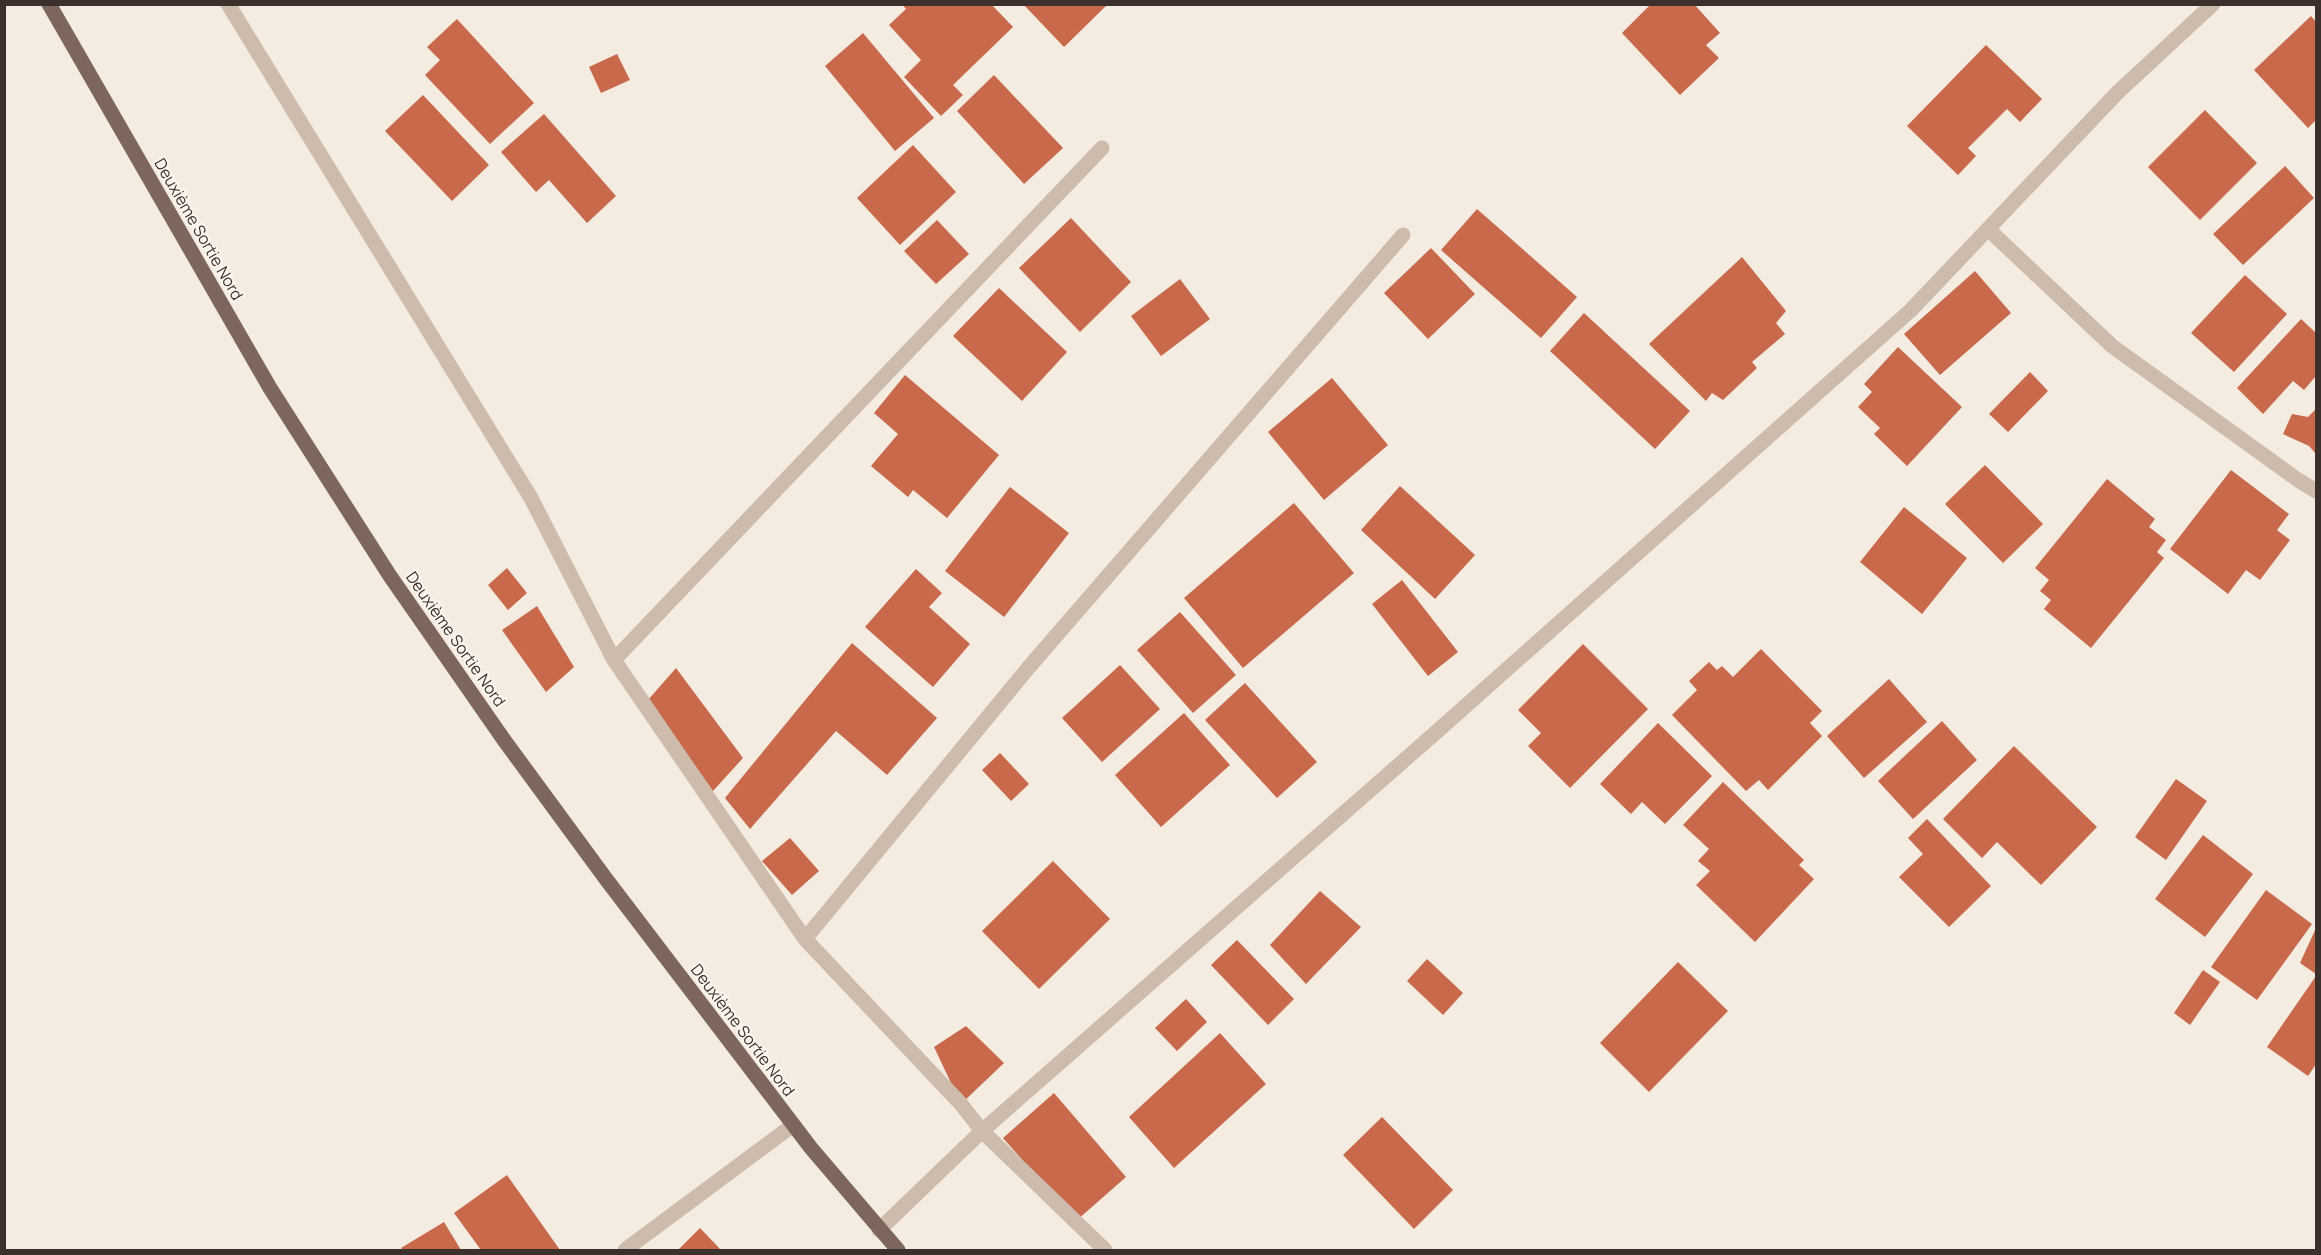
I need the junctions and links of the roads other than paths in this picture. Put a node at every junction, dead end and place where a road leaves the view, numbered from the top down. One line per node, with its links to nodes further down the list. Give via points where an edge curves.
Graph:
1 (49, 4): 10 (main road, Deuxième Sortie Nord, via 270,388 390,576 606,879)
2 (228, 4): 8 (street, via 531,498)
3 (2213, 4): 5 (street, via 2118,92)
4 (1102, 148): 8 (street)
5 (1989, 230): 7 (street, via 2112,346); 11 (street, via 1902,318)
6 (1403, 235): 9 (street, via 1029,667)
7 (2316, 491)
8 (614, 660): 9 (street)
9 (805, 939): 11 (street)
10 (793, 1125): 12 (main road, Deuxième Sortie Nord); 13 (street)
11 (982, 1131): 12 (street); 15 (street)
12 (879, 1230): 14 (main road, Deuxième Sortie Nord)
13 (625, 1251)
14 (898, 1251)
15 (1105, 1251)

